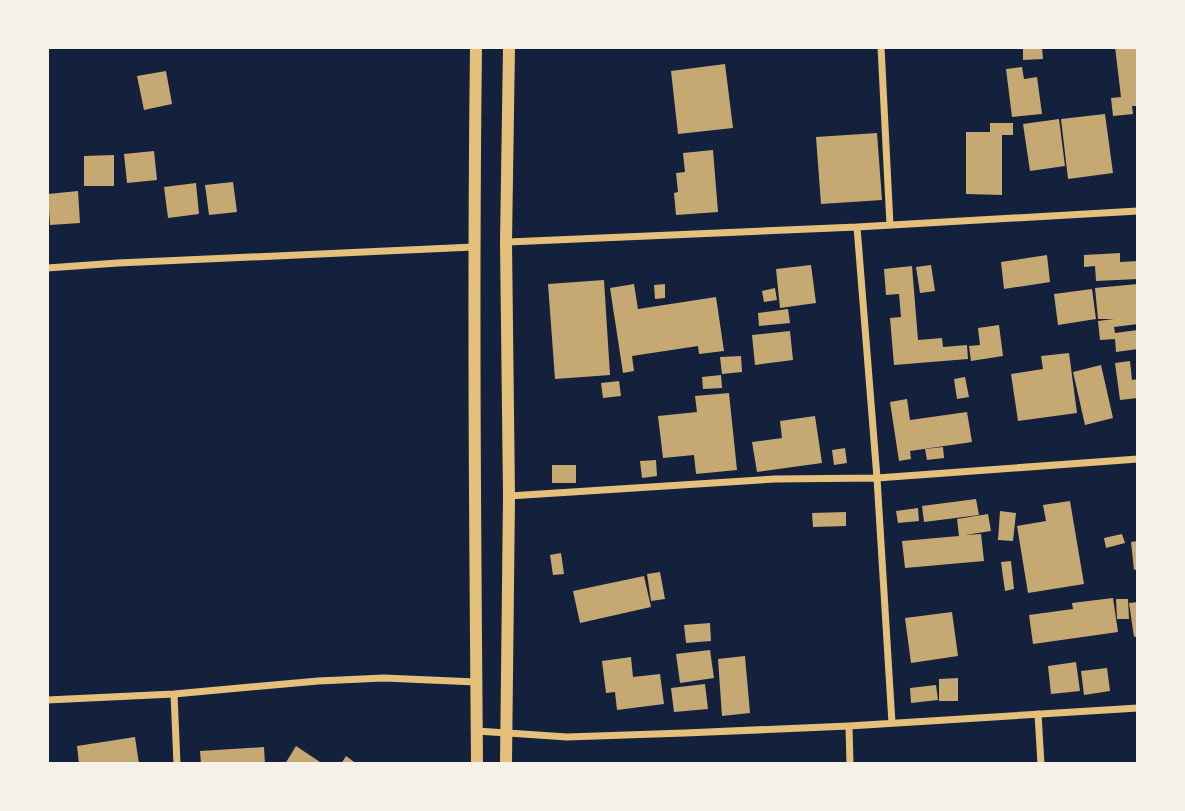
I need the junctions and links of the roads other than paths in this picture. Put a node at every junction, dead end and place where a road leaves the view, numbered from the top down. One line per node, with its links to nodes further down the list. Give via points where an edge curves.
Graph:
1 (476, 47): 8 (street)
2 (509, 47): 7 (street)
3 (881, 47): 5 (street)
4 (1138, 211): 5 (street)
5 (890, 225): 6 (street)
6 (857, 227): 7 (street); 11 (street)
7 (506, 242): 12 (street)
8 (474, 247): 9 (street); 13 (street)
9 (47, 268)
10 (1138, 459): 11 (street)
11 (877, 478): 12 (street, via 775,479); 18 (street)
12 (509, 496): 21 (street)
13 (476, 682): 14 (street, via 384,678); 20 (street)
14 (174, 694): 15 (street); 22 (street)
15 (47, 700)
16 (1138, 708): 17 (street)
17 (1038, 714): 18 (street); 26 (street)
18 (892, 723): 19 (street)
19 (849, 726): 21 (street, via 567,737); 25 (street)
20 (477, 731): 21 (street); 23 (street)
21 (506, 733): 24 (street)
22 (177, 764)
23 (477, 764)
24 (506, 764)
25 (850, 764)
26 (1041, 764)

